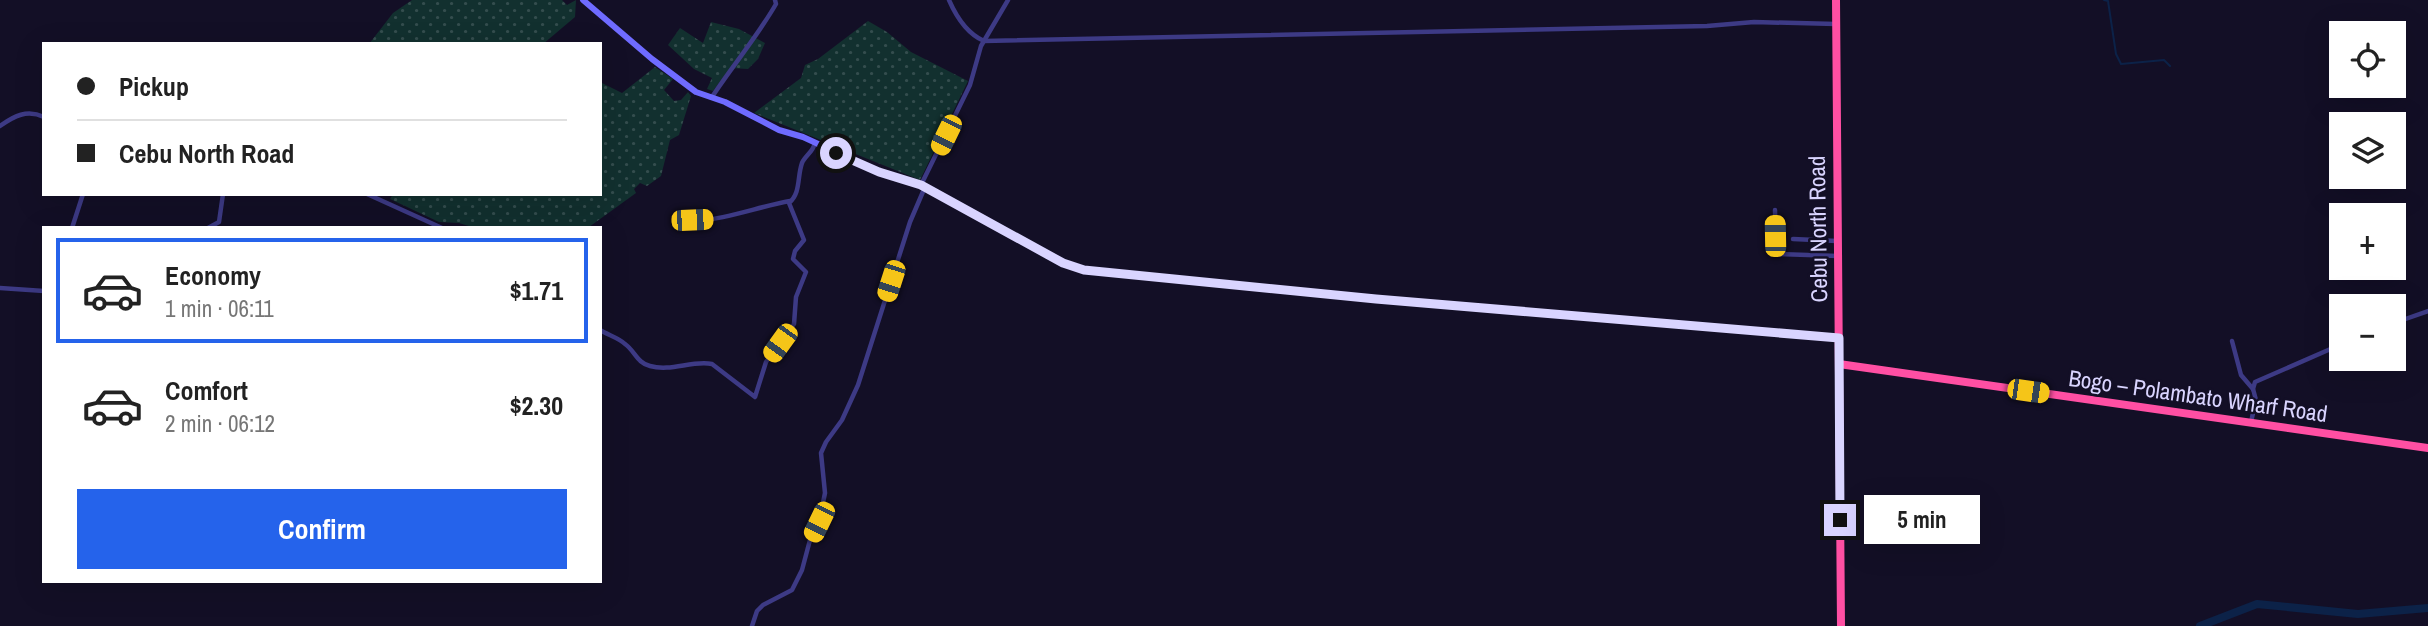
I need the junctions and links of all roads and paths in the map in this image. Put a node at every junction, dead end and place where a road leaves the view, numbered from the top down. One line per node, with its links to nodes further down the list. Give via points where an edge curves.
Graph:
1 (583, 0): 8 (street, via 683,84)
2 (775, 0): 8 (street, via 745,54)
3 (949, 0): 7 (street, via 969,30)
4 (1008, 0): 7 (street)
5 (1836, 0): 6 (highway, Cebu North Road)
6 (1836, 24): 7 (street, via 1754,22); 23 (highway, Cebu North Road)
7 (984, 41): 12 (street, via 970,85)
8 (712, 97): 11 (street)
9 (42, 116): 10 (street, via 23,113)
10 (0, 126)
11 (815, 143): 12 (street); 16 (street, via 802,164)
12 (923, 186): 30 (street, via 1063,263 1093,272); 37 (street, via 858,385 821,453 825,494 802,570 792,590 757,611)
13 (82, 196): 19 (street)
14 (223, 196): 20 (street, via 219,222)
15 (371, 196): 21 (street)
16 (794, 200): 18 (street, via 716,220); 29 (street, via 789,203 804,240 793,259 806,272 796,297 794,324 766,362 755,397 712,364 647,366 626,344)
17 (1775, 210): 24 (street, via 1776,254)
18 (692, 220)
19 (73, 226)
20 (212, 226)
21 (438, 226)
22 (1793, 239): 23 (street)
23 (1838, 241): 24 (highway, Cebu North Road)
24 (1838, 256): 30 (highway, Cebu North Road)
25 (0, 288): 26 (street)
26 (42, 291)
27 (2428, 311): 28 (street)
28 (2406, 319)
29 (602, 331)
30 (1839, 338): 33 (highway, Cebu North Road)
31 (2232, 341): 34 (street, via 2241,375)
32 (2329, 350): 34 (street, via 2255,383)
33 (1839, 364): 35 (highway, Bogo – Polambato Wharf Road); 38 (highway, Cebu North Road)
34 (2253, 389): 35 (street, via 2256,400)
35 (2251, 422): 36 (highway, Bogo – Polambato Wharf Road)
36 (2428, 448)
37 (752, 626)
38 (1841, 626)

